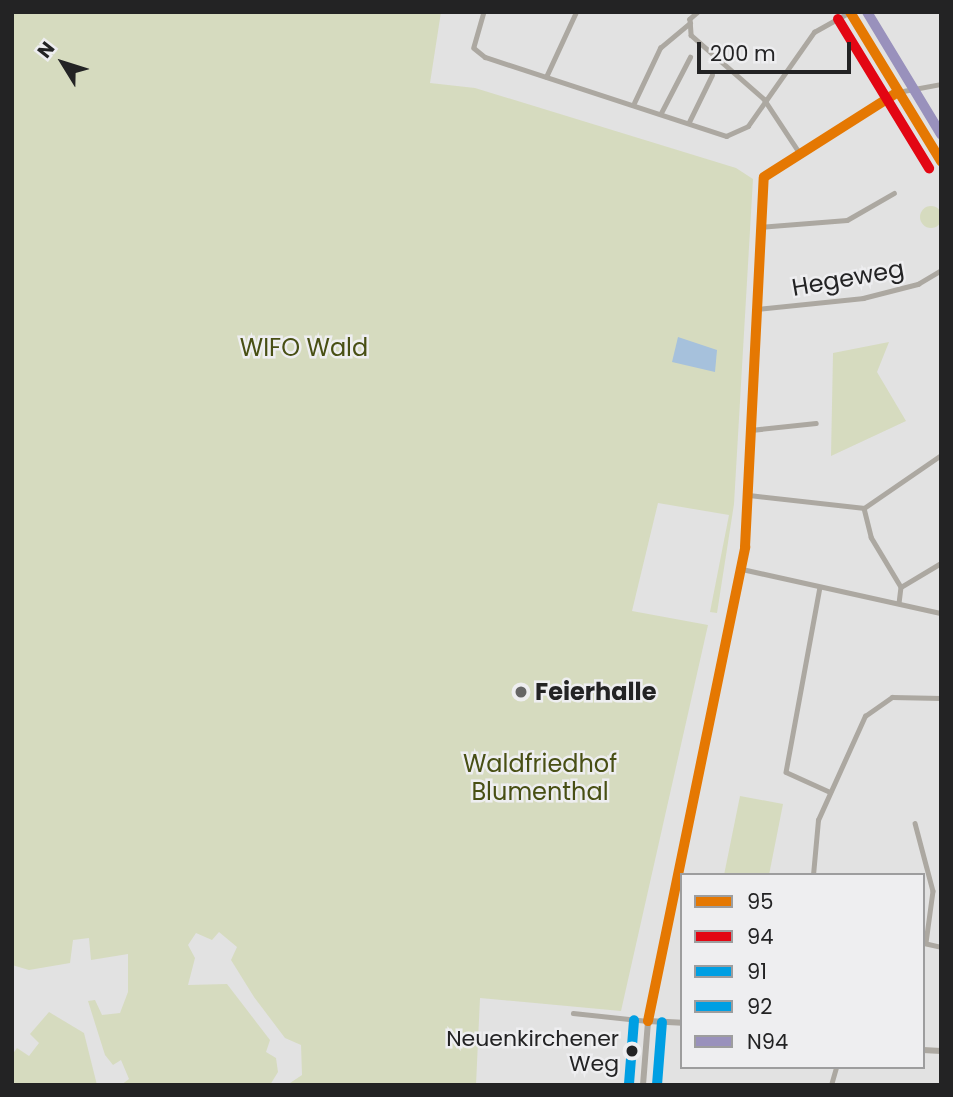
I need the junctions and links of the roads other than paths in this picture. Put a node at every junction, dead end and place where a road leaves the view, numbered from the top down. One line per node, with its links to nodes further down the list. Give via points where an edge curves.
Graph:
1 (484, 12): 8 (street, via 474,48)
2 (576, 12): 8 (street)
3 (698, 12): 5 (street)
4 (850, 12): 10 (main road); 11 (street, via 805,42)
5 (690, 23): 11 (street, via 694,38); 12 (street, via 660,48)
6 (690, 57): 13 (street)
7 (712, 75): 14 (street)
8 (546, 77): 12 (street)
9 (941, 84): 10 (street)
10 (898, 92): 15 (street); 16 (main road)
11 (764, 99): 14 (street, via 748,126 733,136); 15 (street)
12 (634, 103): 13 (street)
13 (661, 113): 14 (street)
14 (689, 122)
15 (799, 153): 18 (street, via 764,177)
16 (941, 161)
17 (894, 193): 18 (street, via 847,220)
18 (760, 227): 20 (street)
19 (941, 270): 20 (street, Hegeweg, via 918,284 863,298)
20 (757, 309): 22 (street)
21 (816, 424): 22 (street)
22 (751, 430): 24 (street)
23 (941, 455): 25 (street)
24 (749, 495): 25 (street); 27 (street)
25 (864, 508): 29 (street, via 877,549)
26 (941, 563): 29 (street)
27 (742, 569): 28 (street); 38 (street)
28 (820, 587): 30 (street); 33 (street, via 786,772)
29 (901, 587): 30 (street)
30 (899, 603): 31 (street)
31 (941, 613)
32 (941, 698): 33 (street, via 892,697 874,707)
33 (830, 792): 35 (street, via 815,829)
34 (915, 823): 36 (street, via 933,891)
35 (813, 873)
36 (925, 937)
37 (573, 1013): 38 (street)
38 (648, 1021): 39 (street); 40 (street)
39 (680, 1023)
40 (643, 1085)

